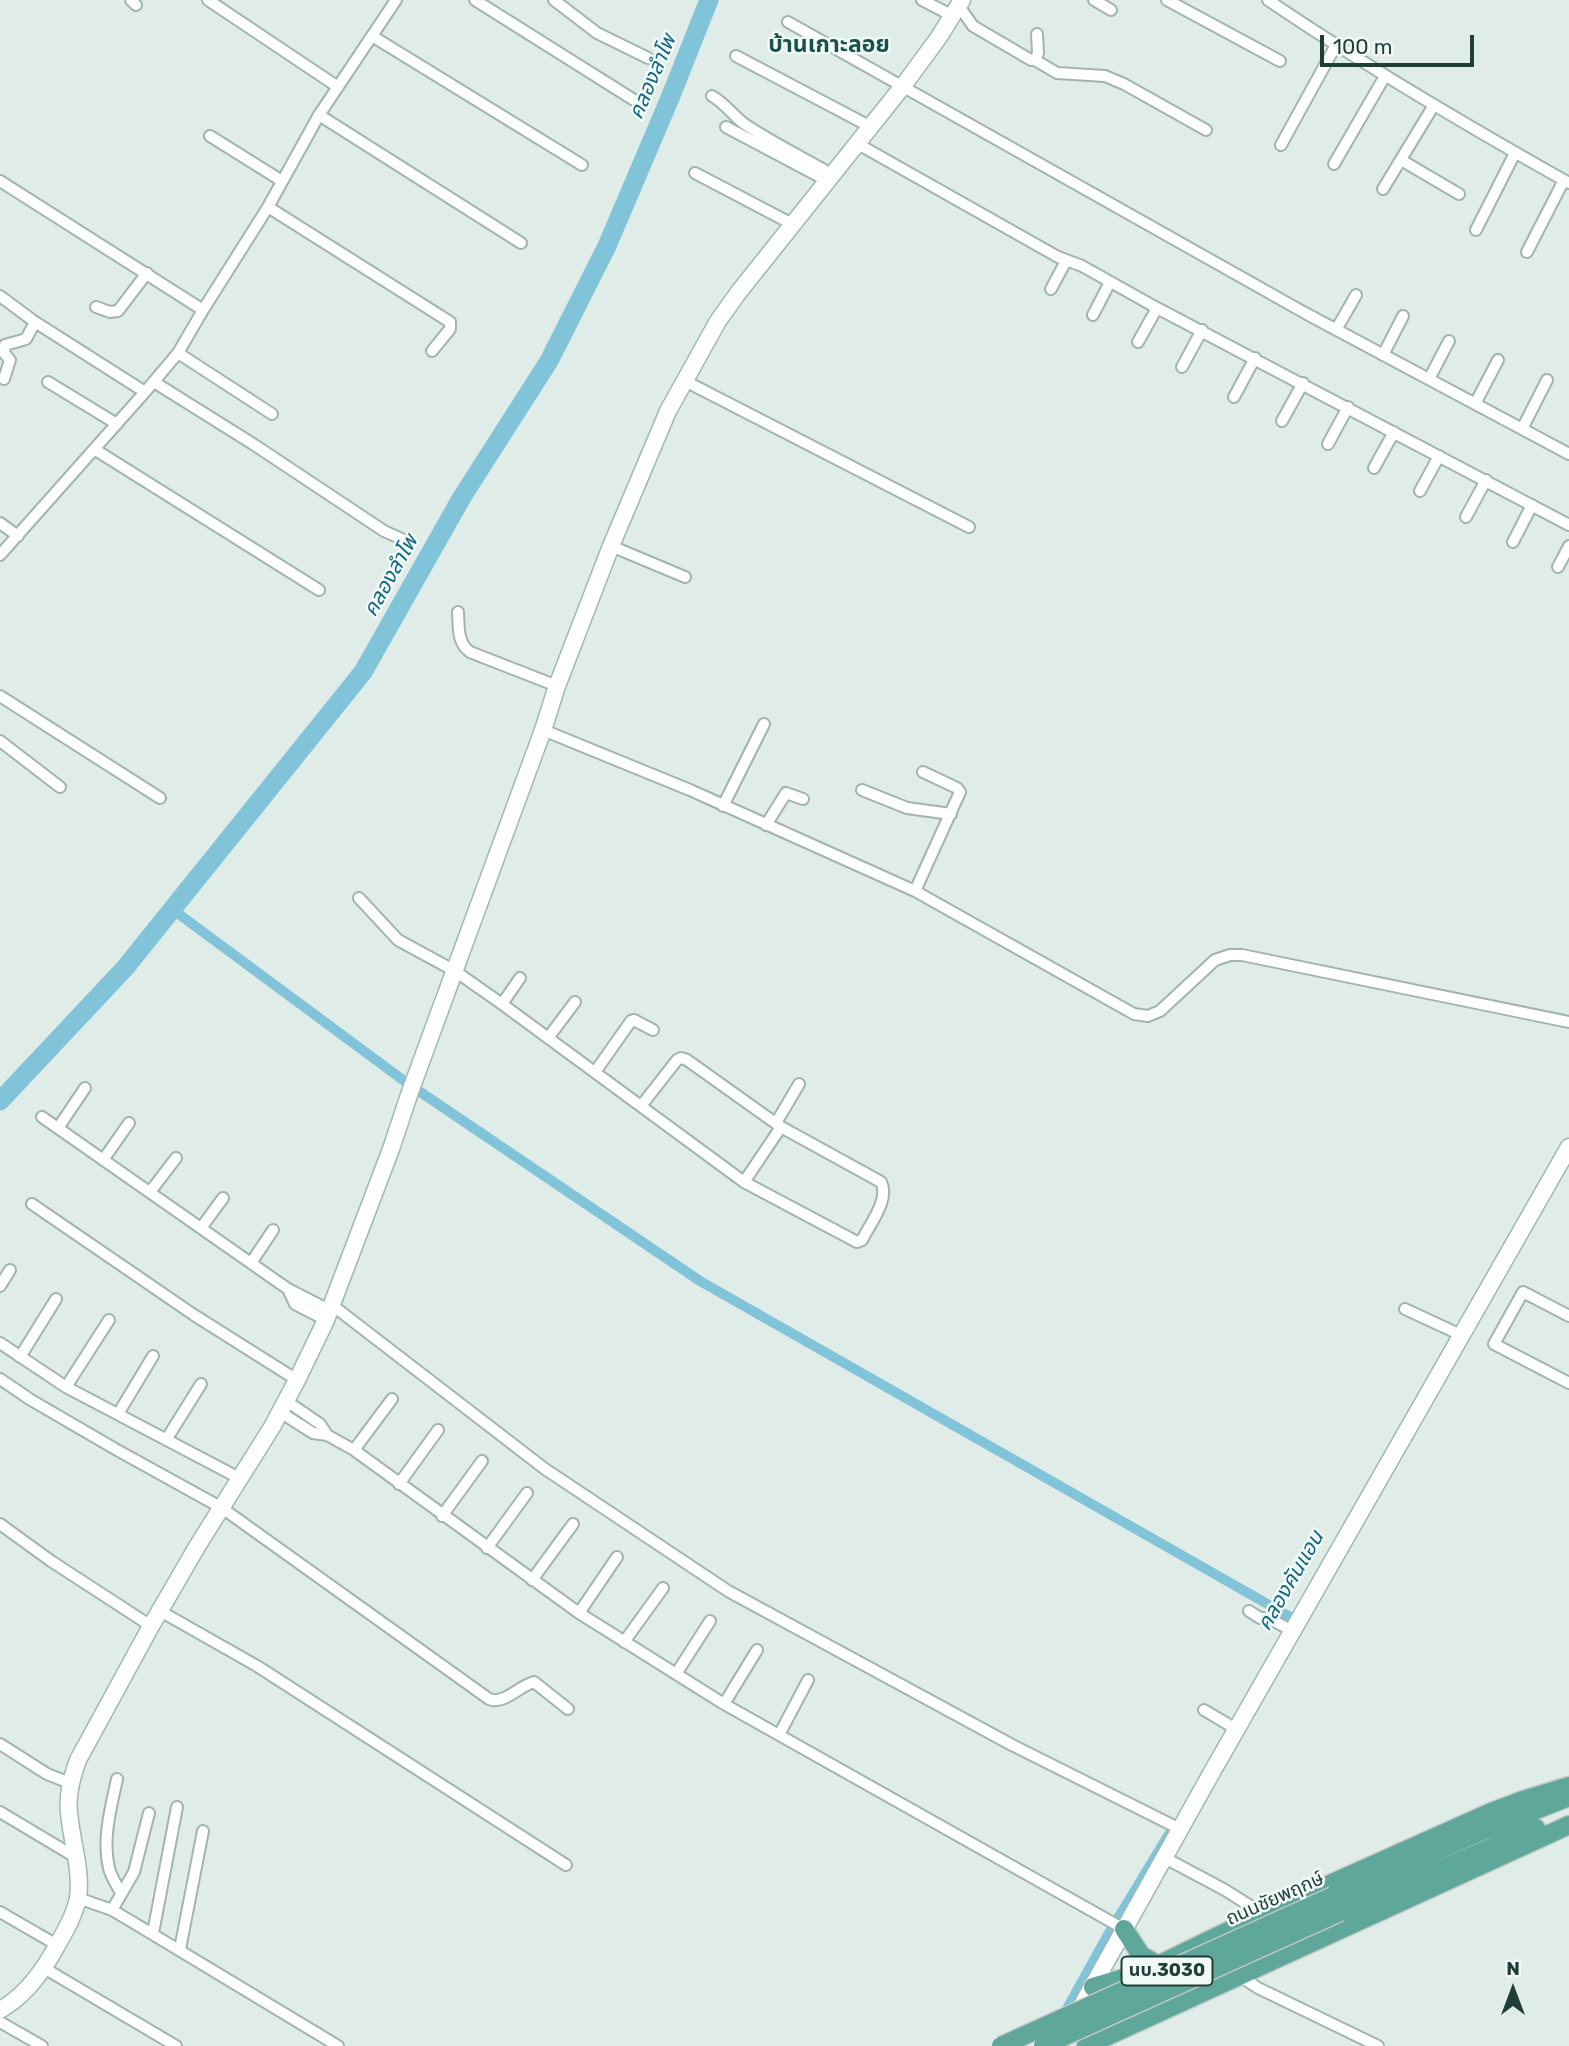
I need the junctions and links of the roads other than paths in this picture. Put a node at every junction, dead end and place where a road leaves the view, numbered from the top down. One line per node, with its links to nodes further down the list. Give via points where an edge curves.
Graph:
1 (208, 0): 20 (street)
2 (396, 0): 13 (street)
3 (475, 0): 23 (street)
4 (554, 0): 16 (street, via 597,33)
5 (922, 0): 9 (street)
6 (1094, 0): 10 (street)
7 (1167, 0): 18 (street)
8 (1268, 0): 14 (street)
9 (958, 7): 17 (street, via 973,26); 21 (street)
10 (1111, 10)
11 (788, 22): 21 (street)
12 (1037, 34): 17 (street)
13 (372, 36): 20 (street); 35 (street)
14 (1336, 45): 19 (street); 31 (street)
15 (736, 56): 27 (street)
16 (648, 58)
17 (1034, 60): 28 (street, via 1057,73 1115,80)
18 (1280, 61)
19 (1385, 76): 24 (street); 34 (street)
20 (338, 86): 25 (street)
21 (903, 86): 27 (street); 61 (street)
22 (712, 96): 37 (street, via 745,124)
23 (634, 100)
24 (1434, 105): 32 (street); 33 (street)
25 (320, 115): 39 (street); 46 (street)
26 (726, 127): 37 (street)
27 (871, 127): 30 (street)
28 (1206, 130)
29 (210, 136): 39 (street)
30 (858, 144): 37 (street); 48 (street)
31 (1281, 145)
32 (1515, 153): 40 (street); 45 (street)
33 (1401, 160): 41 (street); 42 (street)
34 (1334, 164)
35 (582, 165)
36 (695, 173): 44 (street)
37 (831, 178): 44 (street)
38 (0, 181): 49 (street)
39 (282, 181): 43 (street)
40 (1567, 182): 47 (street)
41 (1383, 189)
42 (1459, 194)
43 (268, 206): 56 (street); 64 (street, via 450,321 450,329)
44 (794, 225): 73 (street, via 718,321)
45 (1476, 230)
46 (521, 243)
47 (1527, 252)
48 (1066, 261): 50 (street); 51 (street)
49 (147, 273): 54 (street, via 118,311); 56 (street)
50 (1110, 282): 55 (street); 57 (street)
51 (1051, 289)
52 (1356, 295): 61 (street)
53 (0, 296): 59 (street)
54 (96, 307)
55 (1157, 307): 60 (street); 63 (street)
56 (202, 310): 65 (street)
57 (1093, 315)
58 (1403, 316): 66 (street)
59 (35, 322): 70 (street, via 26,339 5,345 10,360); 77 (street)
60 (1202, 330): 67 (street); 69 (street)
61 (1336, 330): 66 (street)
62 (1449, 341): 71 (street)
63 (1138, 342)
64 (432, 351)
65 (178, 353): 74 (street); 81 (street)
66 (1383, 355): 71 (street)
67 (1255, 358): 76 (street); 78 (street)
68 (1498, 360): 79 (street)
69 (1182, 367)
70 (4, 379)
71 (1429, 379): 79 (street)
72 (1547, 380): 84 (street)
73 (685, 381): 97 (street); 101 (street)
74 (154, 382): 77 (street); 99 (street)
75 (48, 383): 83 (street)
76 (1303, 383): 80 (street); 82 (street)
77 (145, 392): 83 (street)
78 (1234, 397)
79 (1475, 404): 84 (street)
80 (1348, 407): 85 (street); 86 (street)
81 (272, 414)
82 (1283, 421)
83 (117, 424): 87 (street)
84 (1522, 429): 88 (street)
85 (1394, 432): 89 (street); 90 (street)
86 (1328, 444)
87 (94, 449): 98 (street); 106 (street)
88 (1568, 452)
89 (1439, 456): 91 (street); 92 (street)
90 (1374, 468)
91 (1486, 480): 93 (street); 94 (street)
92 (1420, 491)
93 (1532, 505): 96 (street); 100 (street)
94 (1466, 516)
95 (0, 523): 98 (street)
96 (1569, 524)
97 (969, 527)
98 (18, 536): 103 (street)
99 (406, 541)
100 (1513, 542)
101 (611, 546): 105 (street); 108 (street)
102 (1569, 546): 104 (street)
103 (0, 555)
104 (1558, 567)
105 (685, 577)
106 (319, 590)
107 (458, 612): 108 (street, via 464,648)
108 (557, 686): 111 (street)
109 (0, 696): 116 (street)
110 (764, 724): 118 (street)
111 (543, 730): 118 (street); 123 (street)
112 (0, 741): 114 (street)
113 (923, 772): 119 (street, via 960,792)
114 (60, 787)
115 (862, 790): 119 (street, via 907,807)
116 (160, 798)
117 (803, 799): 120 (street, via 786,793)
118 (723, 806): 120 (street)
119 (951, 814): 121 (street)
120 (766, 825): 121 (street)
121 (915, 891): 127 (street, via 1135,1014 1148,1016 1160,1011 1215,960 1242,955)
122 (359, 898): 123 (street, via 398,940)
123 (455, 971): 126 (street); 152 (street)
124 (520, 978): 126 (street)
125 (575, 1003): 129 (street)
126 (502, 1004): 129 (street)
127 (1569, 1022)
128 (653, 1030): 130 (street, via 631,1021)
129 (548, 1038): 130 (street)
130 (595, 1072): 133 (street)
131 (799, 1084): 136 (street)
132 (85, 1088): 137 (street)
133 (641, 1106): 136 (street, via 681,1058); 141 (street)
134 (41, 1117): 137 (street)
135 (128, 1123): 140 (street)
136 (778, 1125): 141 (street); 141 (street, via 881,1182 884,1197 862,1240 850,1240)
137 (58, 1128): 140 (street)
138 (1569, 1147): 155 (street)
139 (176, 1158): 142 (street)
140 (103, 1160): 142 (street)
141 (744, 1182)
142 (150, 1192): 145 (street)
143 (222, 1198): 145 (street)
144 (32, 1204): 160 (street)
145 (201, 1228): 147 (street)
146 (273, 1230): 147 (street)
147 (251, 1263): 152 (street, via 288,1289 295,1304)
148 (10, 1270): 149 (street)
149 (0, 1286)
150 (56, 1299): 158 (street)
151 (1405, 1308): 155 (street)
152 (329, 1312): 160 (street); 207 (street, via 545,1469 728,1591 1012,1745)
153 (1569, 1316): 161 (street, via 1522,1292 1494,1344)
154 (109, 1320): 163 (street)
155 (1459, 1334): 187 (street)
156 (0, 1343): 158 (street)
157 (153, 1356): 166 (street)
158 (20, 1357): 163 (street)
159 (0, 1380): 174 (street)
160 (297, 1380): 165 (street)
161 (1569, 1383)
162 (201, 1384): 168 (street)
163 (66, 1387): 166 (street)
164 (392, 1399): 169 (street)
165 (283, 1406): 169 (street, via 313,1433 327,1435); 171 (street)
166 (118, 1414): 168 (street)
167 (438, 1430): 172 (street)
168 (166, 1440): 171 (street)
169 (354, 1450): 172 (street)
170 (482, 1461): 175 (street)
171 (241, 1479): 174 (street)
172 (399, 1484): 175 (street)
173 (527, 1493): 178 (street)
174 (222, 1508): 182 (street); 193 (street, via 489,1699 500,1701 534,1682)
175 (442, 1516): 178 (street)
176 (0, 1524): 186 (street)
177 (573, 1524): 180 (street)
178 (487, 1548): 180 (street)
179 (617, 1558): 184 (street)
180 (532, 1580): 184 (street)
181 (663, 1588): 188 (street)
182 (160, 1611): 186 (street); 211 (street, via 266,1672)
183 (1249, 1611): 187 (street)
184 (579, 1614): 188 (street)
185 (709, 1621): 190 (street)
186 (152, 1626): 199 (street, via 78,1760)
187 (1290, 1630): 195 (street)
188 (624, 1642): 190 (street)
189 (757, 1650): 192 (street)
190 (676, 1674): 192 (street)
191 (808, 1680): 196 (street)
192 (724, 1704): 196 (street)
193 (568, 1709)
194 (1209, 1713): 195 (street)
195 (1234, 1728): 207 (street)
196 (779, 1735): 218 (street)
197 (0, 1744): 199 (street)
198 (117, 1779): 212 (street, via 107,1848 110,1873)
199 (70, 1783): 209 (street, via 68,1811)
200 (1569, 1786): 217 (main road, via 1489,1813)
201 (1569, 1797): 214 (main road, ถนนชัยพฤกษ์ / นบ.3030, via 1482,1831)
202 (177, 1807): 219 (street)
203 (0, 1812): 209 (street)
204 (149, 1813): 212 (street, via 134,1872)
205 (1569, 1815): 214 (main road, ถนนชัยพฤกษ์ / นบ.3030)
206 (1569, 1825): 224 (main road)
207 (1180, 1829): 210 (street)
208 (203, 1831): 221 (street)
209 (77, 1858): 213 (street)
210 (1165, 1858): 217 (street); 218 (street)
211 (566, 1865)
212 (121, 1894): 215 (street)
213 (78, 1898): 215 (street); 220 (street)
214 (1337, 1904): 233 (main road, ถนนชัยพฤกษ์ / นบ.3030, bridge); 234 (main road, ถนนชัยพฤกษ์ / นบ.3030, bridge)
215 (112, 1910): 219 (street)
216 (0, 1913): 220 (street)
217 (1263, 1913): 222 (main road)
218 (1120, 1926): 222 (main road, via 1141,1955); 226 (street)
219 (153, 1933): 221 (street)
220 (57, 1945): 223 (street)
221 (180, 1949): 232 (street)
222 (1158, 1965): 225 (main road)
223 (44, 1968): 227 (street, via 18,1998); 231 (street)
224 (1238, 1975): 228 (main road); 237 (street)
225 (1131, 1976): 226 (main road); 228 (main road, via 1117,1996 1122,2008 1138,2015)
226 (1093, 1987): 235 (street)
227 (0, 2010)
228 (1159, 2012): 236 (main road)
229 (0, 2022): 230 (street)
230 (42, 2046)
231 (176, 2046)
232 (338, 2046)
233 (1001, 2046)
234 (1043, 2046)
235 (1058, 2046)
236 (1086, 2046)
237 (1378, 2046)

